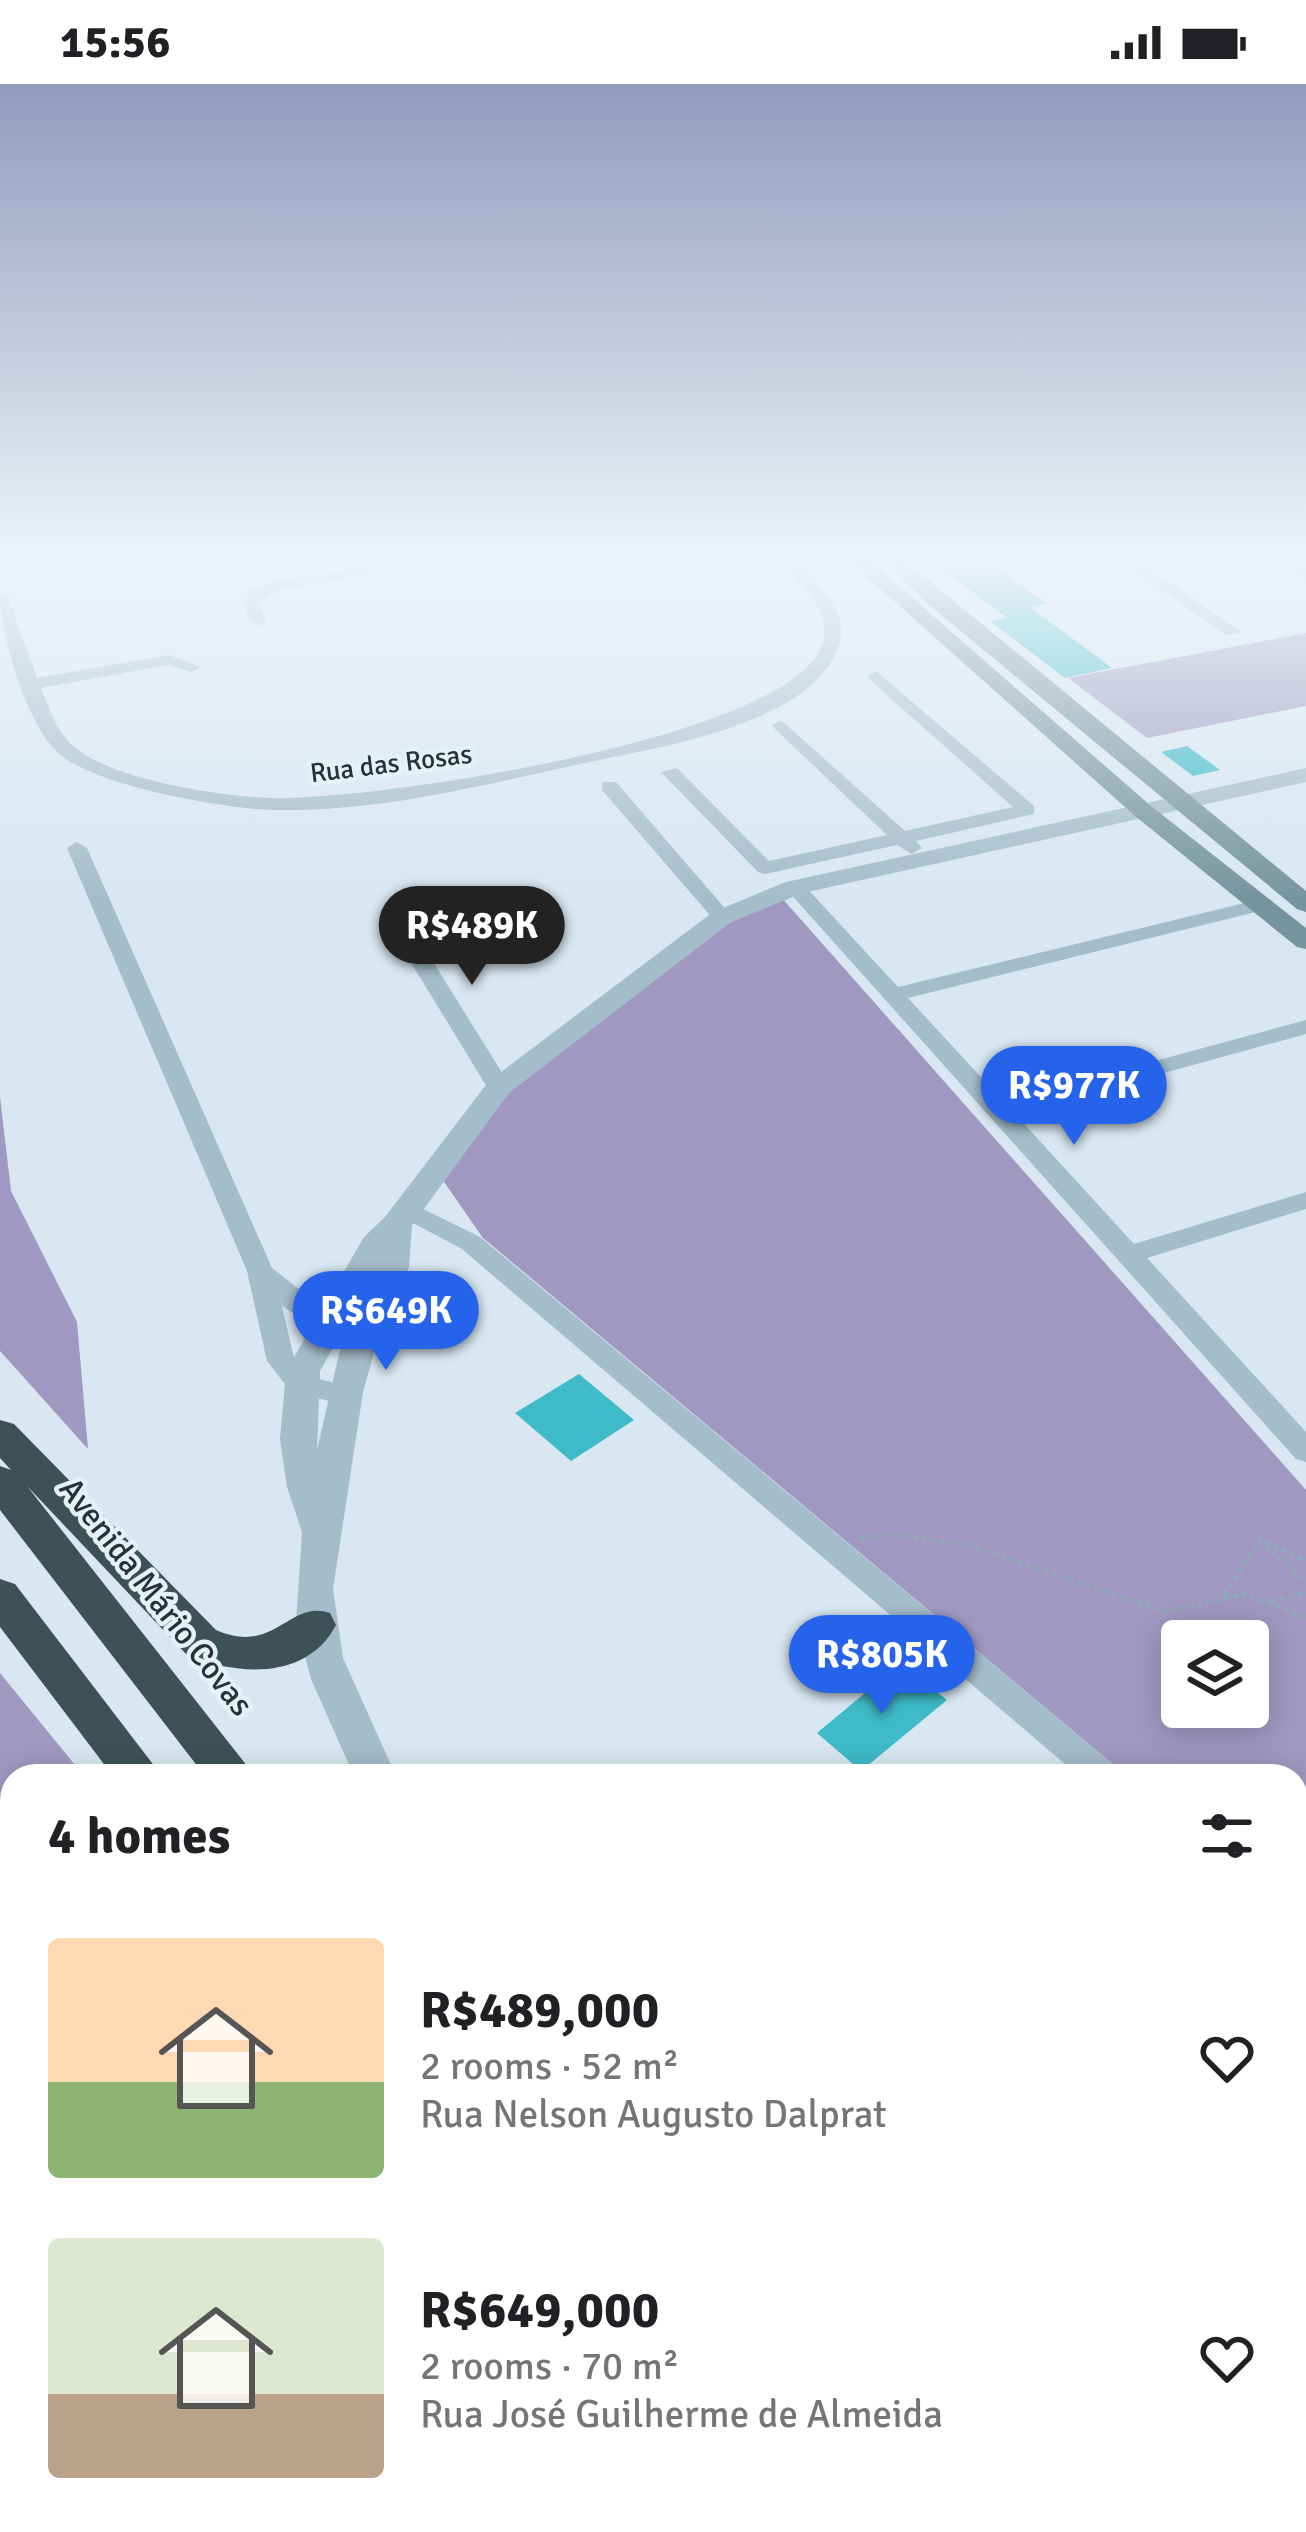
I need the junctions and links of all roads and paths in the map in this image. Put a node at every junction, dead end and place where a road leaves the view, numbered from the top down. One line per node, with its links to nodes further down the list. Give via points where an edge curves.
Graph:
1 (29, 673): 7 (street, Rua das Rosas)
2 (94, 673): 7 (street)
3 (812, 673): 7 (street, Rua das Rosas, via 753,711 680,737 460,785 350,802 269,804 124,776 65,749)
4 (986, 673): 13 (main road)
5 (1027, 673): 12 (main road)
6 (876, 676): 14 (street, via 1028,810)
7 (33, 684)
8 (781, 725): 14 (street)
9 (670, 772): 14 (street, via 765,868)
10 (1306, 775): 12 (street)
11 (609, 786): 20 (street)
12 (1180, 803): 13 (street); 18 (main road)
13 (1143, 812): 16 (street); 19 (main road)
14 (902, 838): 16 (street)
15 (77, 848): 30 (street)
16 (924, 859): 17 (street)
17 (795, 887): 20 (street); 23 (street)
18 (1304, 901)
19 (1261, 905): 22 (main road); 23 (street)
20 (722, 917): 25 (street)
21 (396, 920): 25 (street)
22 (1306, 941)
23 (892, 995): 26 (street)
24 (1306, 1027): 26 (street)
25 (499, 1087): 28 (street)
26 (1000, 1111): 29 (street)
27 (1306, 1200): 29 (street)
28 (402, 1217): 31 (street, via 375,1244); 32 (street, via 401,1248); 53 (street, via 471,1243)
29 (1128, 1255): 35 (street)
30 (260, 1271): 31 (street, via 290,1303); 33 (street, via 280,1360)
31 (328, 1321): 32 (street); 33 (street)
32 (364, 1328): 34 (street)
33 (301, 1385): 34 (street); 39 (street, via 298,1439)
34 (342, 1394): 39 (street)
35 (1294, 1420): 37 (street)
36 (0, 1434): 49 (highway, via 201,1642 244,1656 271,1653)
37 (1306, 1451)
38 (0, 1480): 51 (highway, Avenida Mário Covas)
39 (318, 1527): 49 (street)
40 (1259, 1539): 42 (path); 43 (path); 45 (path)
41 (850, 1544): 45 (path, via 910,1536 953,1544 1166,1612)
42 (1306, 1562)
43 (1306, 1582)
44 (1306, 1593): 47 (path)
45 (1225, 1595): 47 (path)
46 (0, 1596): 50 (highway)
47 (1270, 1601): 48 (path)
48 (1306, 1617)
49 (315, 1625): 52 (street)
50 (130, 1764)
51 (223, 1764)
52 (368, 1764)
53 (1089, 1764)

